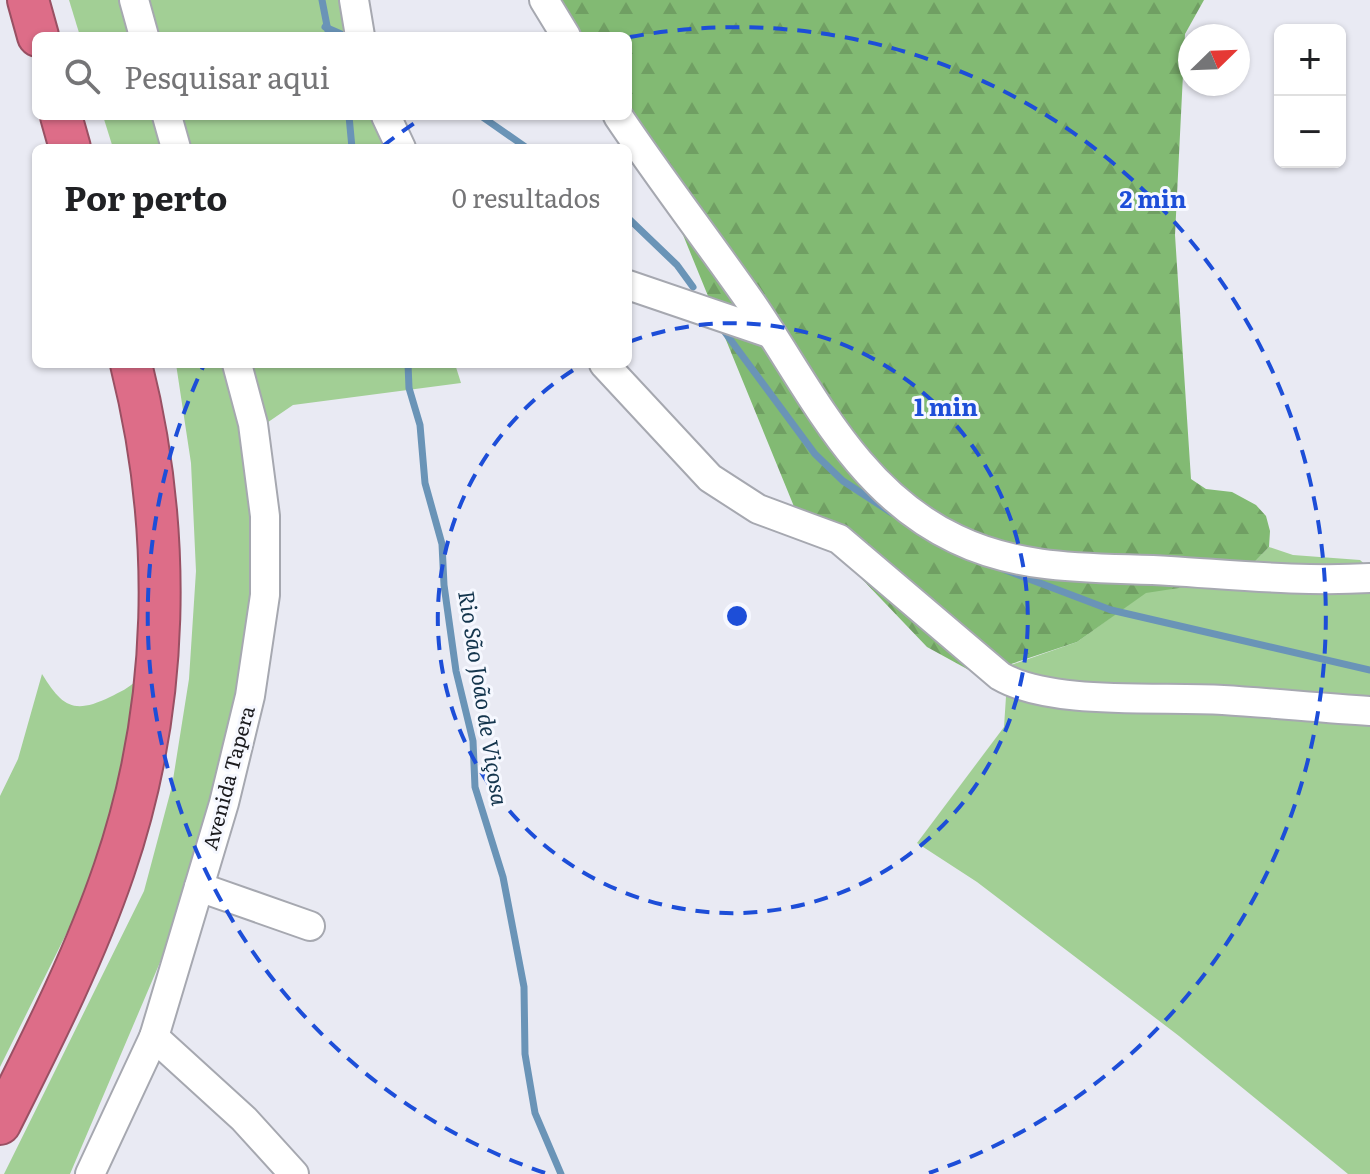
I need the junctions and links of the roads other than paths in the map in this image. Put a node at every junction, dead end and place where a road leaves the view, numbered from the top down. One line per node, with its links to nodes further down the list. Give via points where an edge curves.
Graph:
1 (28, 0): 5 (highway)
2 (134, 0): 6 (street)
3 (354, 0): 7 (street)
4 (544, 0): 8 (street)
5 (37, 32)
6 (143, 32)
7 (359, 32)
8 (564, 32)
9 (62, 120): 12 (highway)
10 (168, 120): 13 (street)
11 (621, 120): 15 (street)
12 (69, 144)
13 (175, 144)
14 (632, 286): 15 (street)
15 (772, 334): 19 (street, via 816,407 860,465 909,510 955,539 1007,559 1079,570)
16 (132, 368): 24 (highway, via 149,452 159,559 159,659 146,744 113,871)
17 (238, 368): 21 (street, Avenida Tapera, via 253,424 265,516 265,595 250,696)
18 (608, 368): 20 (street, via 710,478 758,509 839,539 1016,685 1073,694)
19 (1370, 578)
20 (1370, 711)
21 (199, 887): 22 (street); 23 (street, Avenida Tapera)
22 (310, 926)
23 (154, 1037): 25 (street, via 244,1119); 26 (street, Avenida Tapera)
24 (0, 1124)
25 (288, 1171)
26 (90, 1174)

